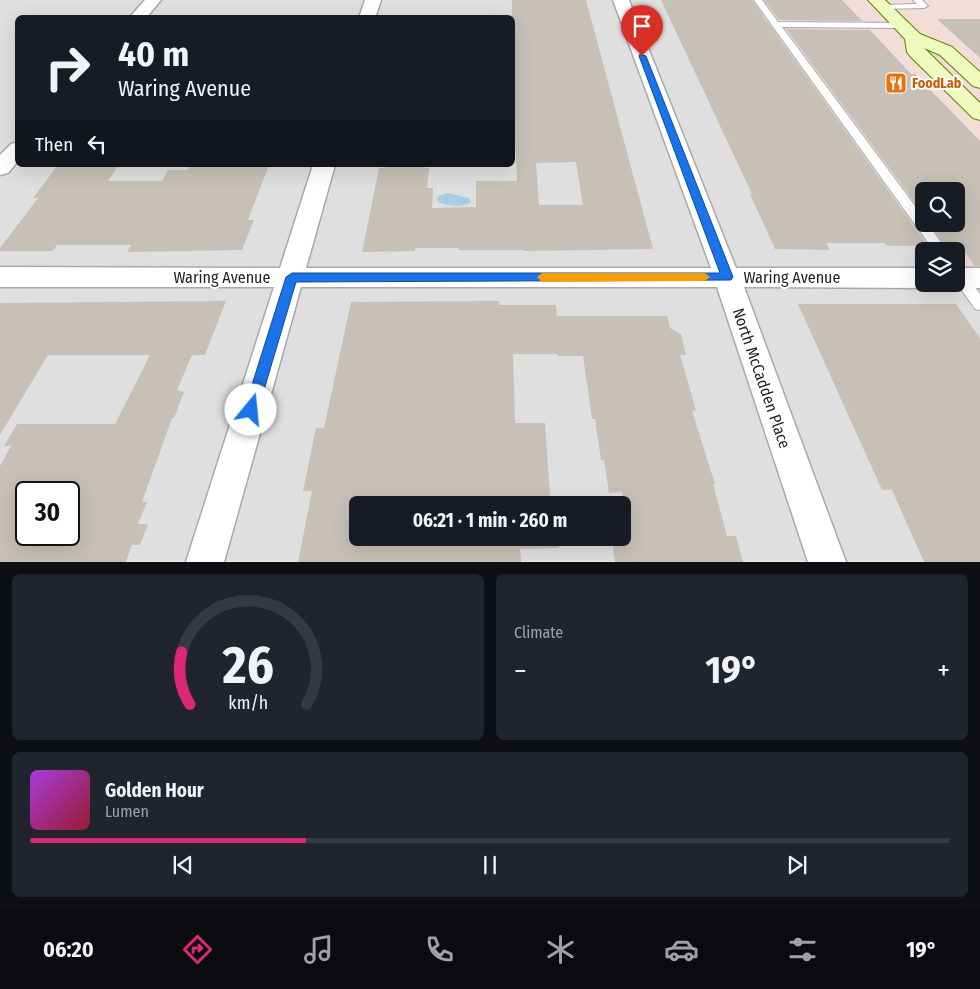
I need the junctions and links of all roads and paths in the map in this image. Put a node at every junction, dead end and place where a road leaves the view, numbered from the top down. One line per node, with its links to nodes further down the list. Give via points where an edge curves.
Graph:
1 (153, 0): 7 (street)
2 (372, 0): 8 (street)
3 (621, 0): 19 (street, North McCadden Place)
4 (758, 0): 9 (lane)
5 (917, 0): 6 (lane, via 924,6)
6 (879, 3): 10 (main road)
7 (140, 15)
8 (369, 15)
9 (776, 24): 10 (lane); 16 (lane)
10 (907, 31): 11 (main road, via 946,51); 12 (main road, via 916,52)
11 (980, 82)
12 (980, 114)
13 (15, 151): 15 (street)
14 (323, 167): 18 (street)
15 (0, 168)
16 (935, 242)
17 (0, 277): 18 (street, Waring Avenue)
18 (292, 277): 19 (street, Waring Avenue); 23 (street)
19 (727, 277): 20 (street, Waring Avenue); 24 (street, North McCadden Place)
20 (915, 278)
21 (965, 279): 22 (lane)
22 (980, 305)
23 (205, 562)
24 (827, 562)

